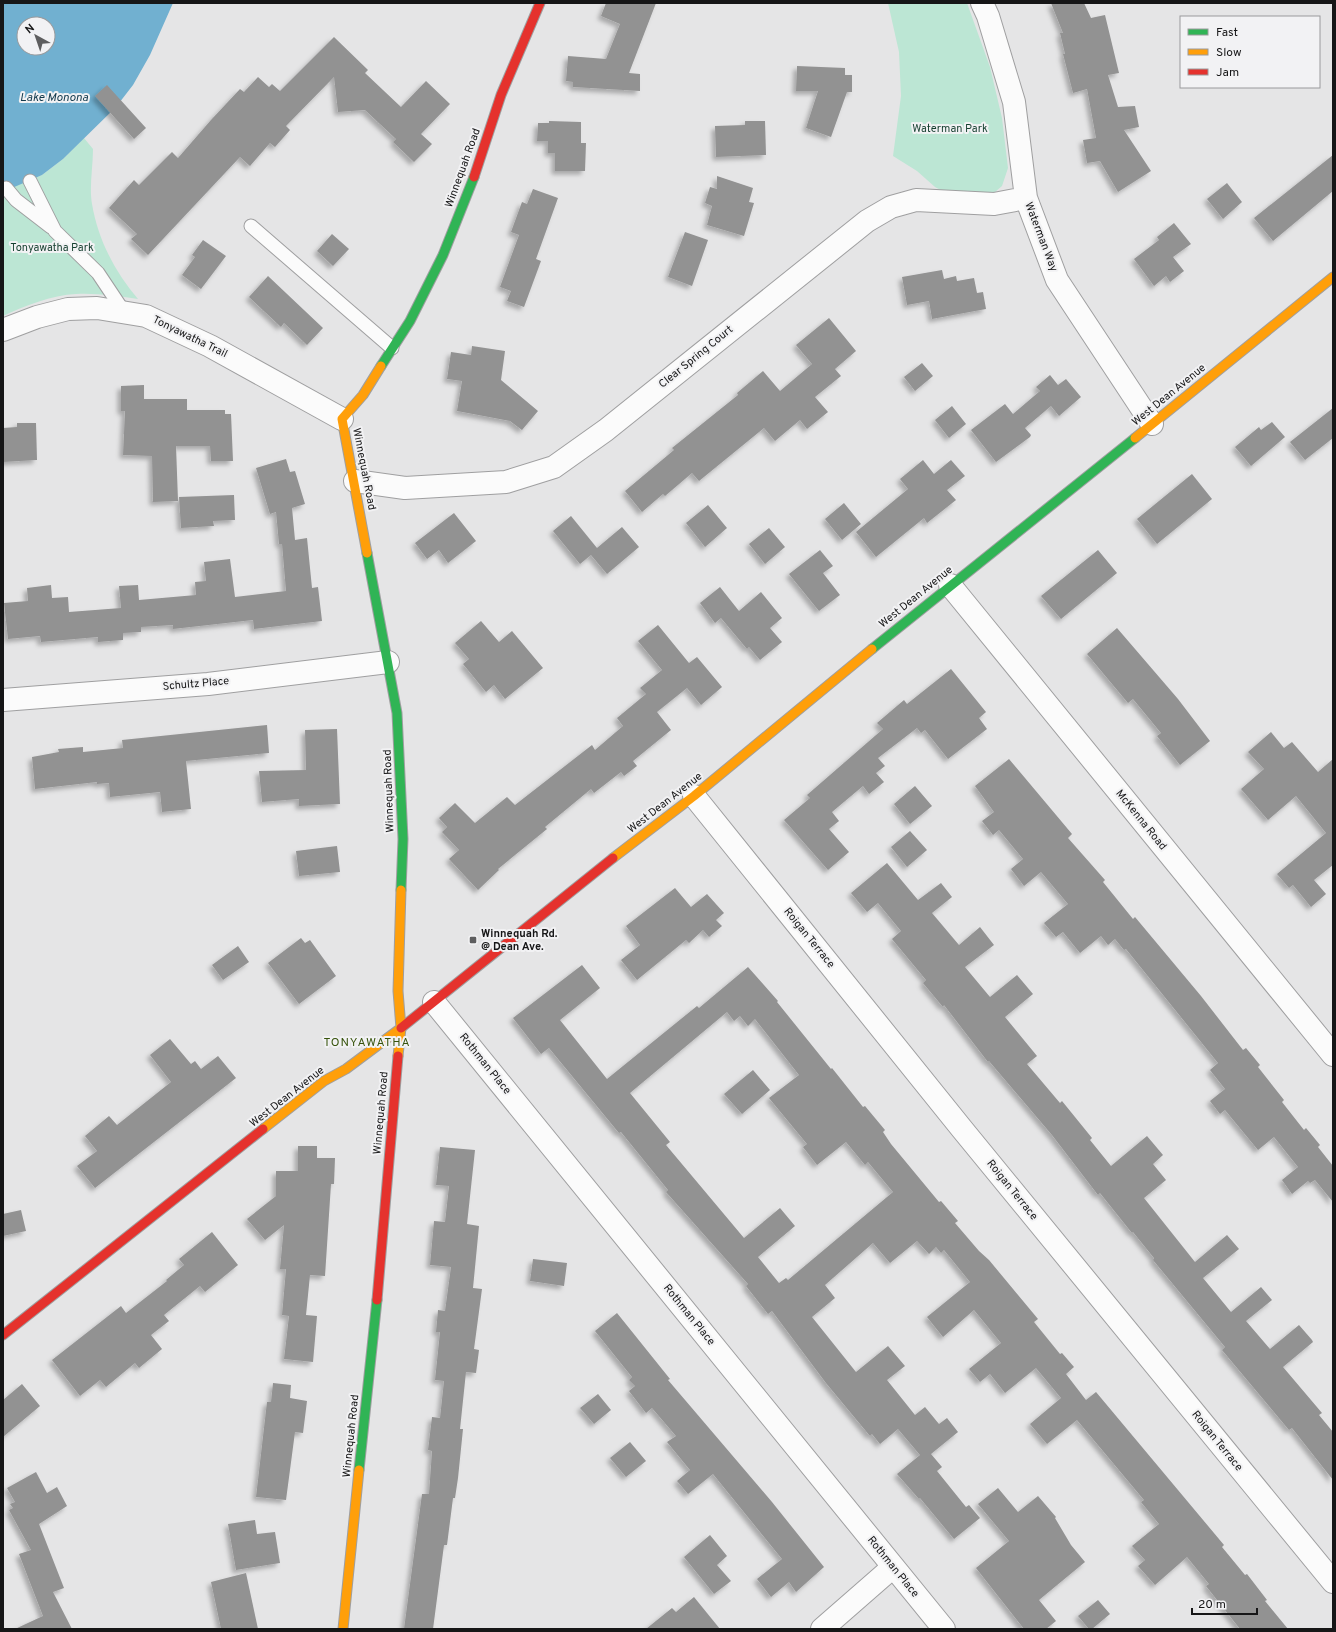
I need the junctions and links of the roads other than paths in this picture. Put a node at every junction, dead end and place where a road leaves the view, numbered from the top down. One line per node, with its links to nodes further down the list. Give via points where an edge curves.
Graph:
1 (540, 3): 11 (street, Winnequah Road, via 501,95 475,176 443,255 410,321)
2 (982, 3): 5 (street, Waterman Way, via 1014,102)
3 (30, 181): 7 (lane)
4 (6, 188): 7 (lane, via 16,200)
5 (1026, 198): 13 (street, Waterman Way, via 1057,280); 14 (street, Clear Spring Court, via 994,204 916,200 891,207 867,221 606,430 554,467 506,482 405,488)
6 (251, 226): 11 (lane)
7 (56, 231): 9 (lane, via 98,273)
8 (1333, 277): 13 (street, West Dean Avenue)
9 (124, 312): 10 (street, Tonyawatha Trail, via 97,308 68,309); 12 (street, Tonyawatha Trail, via 146,316 210,346)
10 (3, 330)
11 (392, 348): 12 (street, Winnequah Road, via 364,395)
12 (342, 419): 14 (street, Winnequah Road)
13 (1152, 424): 15 (street, West Dean Avenue)
14 (354, 481): 16 (street, Winnequah Road)
15 (950, 585): 18 (street, West Dean Avenue); 21 (street, McKenna Road)
16 (388, 662): 17 (street, Schultz Place, via 208,684); 20 (street, Winnequah Road, via 397,713 401,773 403,839 398,991)
17 (3, 700)
18 (694, 796): 19 (street, West Dean Avenue, via 558,901); 24 (street, Roigan Terrace, via 967,1135)
19 (434, 1002): 20 (street, West Dean Avenue); 23 (street, Rothman Place)
20 (401, 1028): 22 (street, West Dean Avenue, via 346,1069 324,1081); 25 (street, Winnequah Road, via 385,1223)
21 (1333, 1055)
22 (3, 1334)
23 (893, 1567): 26 (street); 27 (street, Rothman Place)
24 (1333, 1582)
25 (343, 1629)
26 (822, 1629)
27 (944, 1629)

